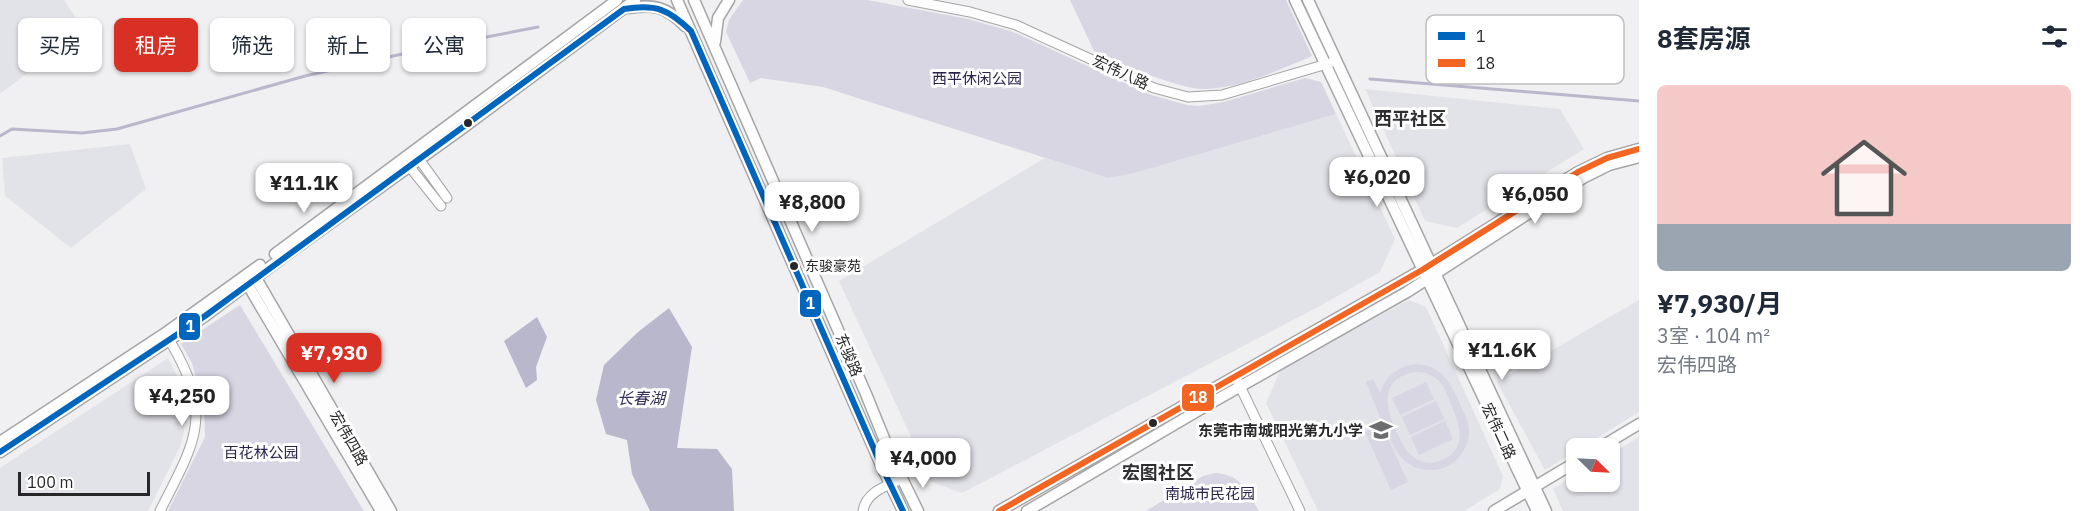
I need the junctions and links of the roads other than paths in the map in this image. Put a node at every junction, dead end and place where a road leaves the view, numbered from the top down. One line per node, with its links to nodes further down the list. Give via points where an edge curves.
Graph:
1 (635, 0): 8 (street)
2 (677, 0): 9 (street, 东骏路)
3 (694, 0): 10 (street, 东骏路)
4 (729, 0): 10 (street, via 718,18)
5 (909, 0): 11 (street, 宏伟八路, via 1016,25 1154,88 1188,97 1222,95)
6 (1295, 0): 11 (street)
7 (1308, 0): 11 (street)
8 (620, 4): 9 (street, via 655,6 670,13); 14 (street); 17 (street)
9 (691, 32): 26 (street, 东骏路)
10 (715, 45): 25 (street, 东骏路)
11 (1331, 62): 16 (street, 宏伟二路)
12 (1639, 149): 16 (street, via 1578,172)
13 (1639, 157): 16 (street, via 1583,178)
14 (419, 159): 15 (street); 15 (street, via 444,202)
15 (409, 166): 17 (street)
16 (1429, 272): 19 (street); 27 (street, 宏伟二路)
17 (249, 277): 18 (street); 22 (street); 29 (street, 宏伟四路); 30 (street, 宏伟四路)
18 (170, 341): 23 (street); 28 (street, via 191,380 195,433)
19 (1238, 382): 34 (street); 35 (street); 36 (street)
20 (1639, 424): 21 (street)
21 (1616, 438)
22 (0, 442)
23 (0, 452)
24 (1566, 468): 27 (street)
25 (902, 479): 26 (street); 33 (street, 东骏路)
26 (890, 484): 31 (street, via 871,495); 32 (street, 东骏路)
27 (1531, 490): 37 (street); 38 (street, 宏伟二路); 39 (street, 宏伟二路)
28 (160, 511)
29 (381, 511)
30 (391, 511)
31 (863, 511)
32 (903, 511)
33 (918, 511)
34 (999, 511)
35 (1027, 511)
36 (1300, 511)
37 (1494, 511)
38 (1537, 511)
39 (1546, 511)

